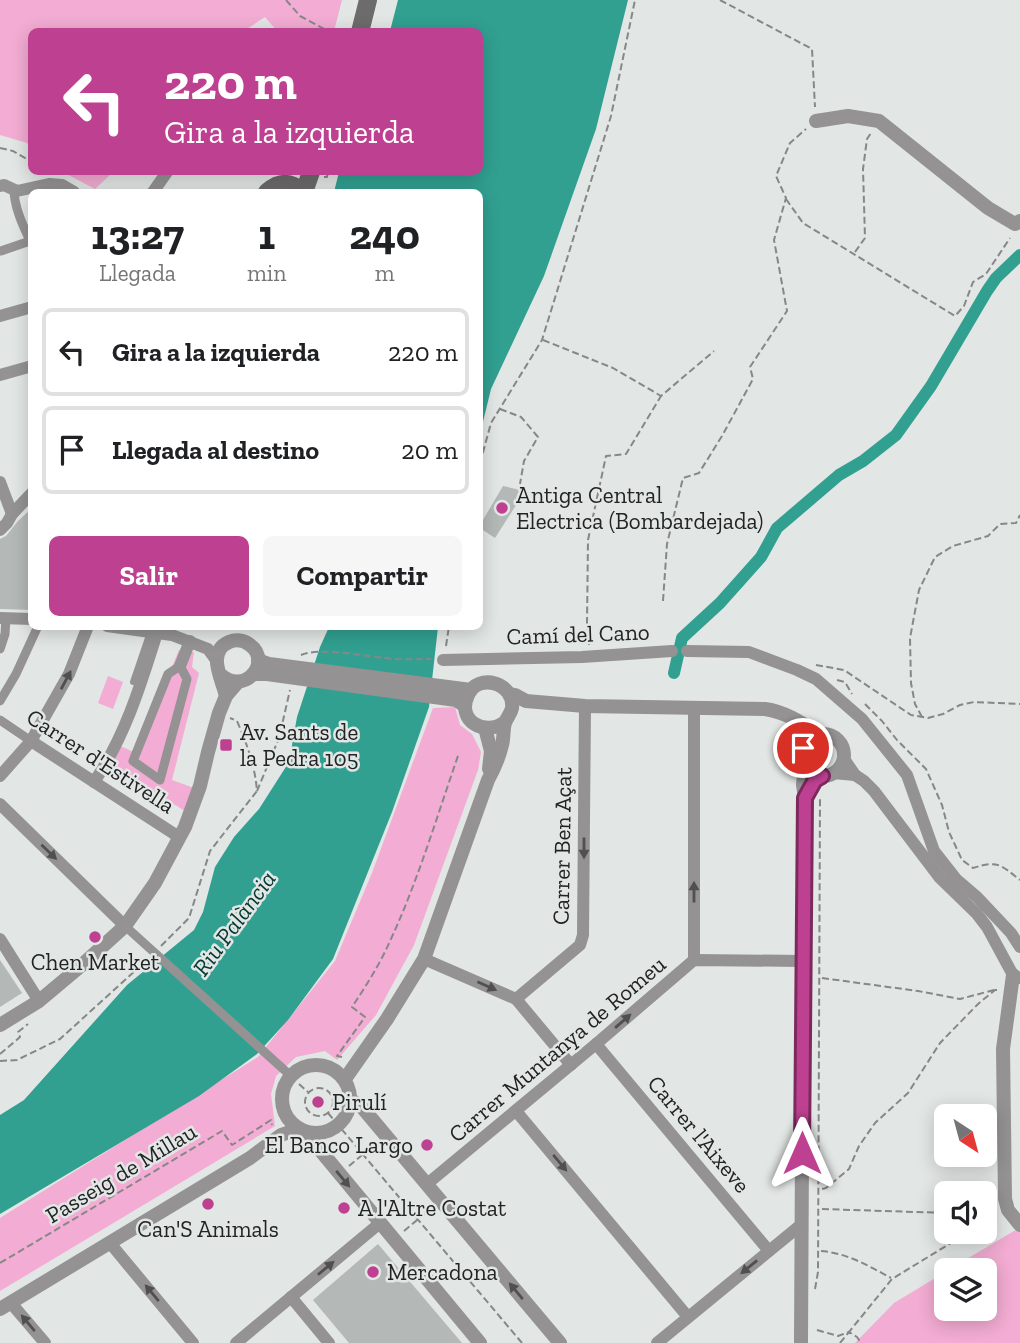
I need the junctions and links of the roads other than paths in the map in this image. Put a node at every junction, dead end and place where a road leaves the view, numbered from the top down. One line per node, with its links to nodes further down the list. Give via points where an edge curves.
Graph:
1 (368, 0): 2 (main road)
2 (361, 28)
3 (816, 121): 9 (street, via 849,116 879,121 988,208)
4 (281, 183): 8 (main road)
5 (0, 186): 6 (street)
6 (14, 189): 7 (street, via 50,184); 10 (street)
7 (69, 189)
8 (299, 189)
9 (1018, 222)
10 (28, 237)
11 (28, 244): 12 (street)
12 (1, 251)
13 (28, 308): 14 (street)
14 (0, 316)
15 (28, 367): 16 (street)
16 (0, 375)
17 (0, 482): 19 (street)
18 (28, 497): 19 (street)
19 (12, 514): 20 (street)
20 (0, 530)
21 (3, 618): 22 (street); 29 (street, via 5,634)
22 (28, 620)
23 (36, 630): 42 (street)
24 (86, 630): 52 (street, one-way to 24, via 69,674)
25 (138, 630): 26 (street)
26 (154, 632): 28 (street); 37 (lane); 58 (street, via 123,731 105,766)
27 (235, 637): 32 (street, via 252,646); 34 (street, via 219,650)
28 (190, 641): 34 (street); 35 (street)
29 (0, 649)
30 (672, 651): 33 (street, Camí del Cano)
31 (687, 651): 65 (street, via 749,652 788,667 816,679 862,719 907,775 934,851)
32 (258, 660): 36 (street); 39 (street, bridge)
33 (443, 660)
34 (215, 661): 38 (street, via 225,678); 41 (street)
35 (180, 666): 35 (street, via 168,674 133,761 160,780 187,680)
36 (253, 674): 38 (street); 44 (street, bridge, via 456,700)
37 (133, 682)
38 (238, 682): 41 (street)
39 (471, 690): 40 (street, via 491,682); 44 (street)
40 (510, 694): 43 (street); 47 (street)
41 (226, 696): 62 (street, via 200,786)
42 (0, 701)
43 (526, 701): 45 (street); 47 (street)
44 (465, 706): 50 (street, via 473,723)
45 (585, 706): 46 (street); 70 (street, Carrer Ben Açat, one-way to 70, via 583,935 580,945)
46 (694, 707): 51 (street, via 778,711); 67 (street, one-way to 46)
47 (508, 716): 50 (street, via 492,729); 59 (street, via 498,762)
48 (0, 720): 52 (street, Carrer d'Estivella)
49 (118, 728): 58 (lane)
50 (485, 728): 59 (street, via 491,751)
51 (800, 732): 53 (street, via 833,736); 54 (street)
52 (31, 741): 57 (street); 58 (street, Carrer d'Estivella)
53 (844, 759): 55 (street, via 838,770); 56 (street)
54 (799, 762): 55 (street, via 815,775); 60 (street)
55 (828, 775): 56 (street); 60 (street, via 815,780)
56 (855, 775): 69 (street, via 874,791 940,878 982,920)
57 (0, 776)
58 (91, 780): 62 (street, Carrer d'Estivella)
59 (488, 780): 66 (street)
60 (805, 798): 68 (street)
61 (0, 804): 63 (street, one-way to 63)
62 (179, 838): 63 (street)
63 (125, 926): 71 (street); 77 (street, bridge)
64 (0, 939): 71 (street)
65 (1020, 947)
66 (424, 958): 70 (street, one-way to 70); 74 (street)
67 (694, 961): 68 (street, Carrer Muntanya de Romeu); 73 (street, Carrer Muntanya de Romeu, one-way to 67)
68 (803, 961): 84 (street)
69 (1017, 977): 85 (street, via 1003,1049 1005,1199)
70 (516, 999): 75 (street)
71 (38, 1000): 72 (street)
72 (0, 1025)
73 (597, 1044): 75 (street, Carrer Muntanya de Romeu); 87 (street, Carrer l'Aixeve)
74 (357, 1060): 76 (street); 78 (street)
75 (571, 1065): 80 (street, Carrer Muntanya de Romeu)
76 (333, 1069): 77 (street, via 310,1065); 78 (street)
77 (291, 1076): 81 (street, via 281,1096 283,1109)
78 (345, 1079): 79 (street)
79 (351, 1100): 81 (street, via 347,1116 334,1129 320,1133); 82 (street, via 361,1105)
80 (516, 1111): 82 (street, Carrer Muntanya de Romeu); 90 (street, one-way to 90)
81 (298, 1126): 83 (street, one-way to 83); 86 (street)
82 (427, 1184): 97 (street, one-way to 82)
83 (380, 1223): 88 (street, one-way to 83); 96 (street)
84 (802, 1224): 87 (street); 91 (street)
85 (1020, 1225)
86 (110, 1243): 89 (street); 93 (street, one-way to 86)
87 (769, 1251): 90 (street, one-way to 90)
88 (291, 1297): 94 (street); 95 (street)
89 (6, 1306): 92 (street, one-way to 89)
90 (688, 1317): 98 (street)
91 (807, 1339)
92 (45, 1343)
93 (194, 1343)
94 (236, 1343)
95 (329, 1343)
96 (480, 1343)
97 (560, 1343)
98 (657, 1343)

